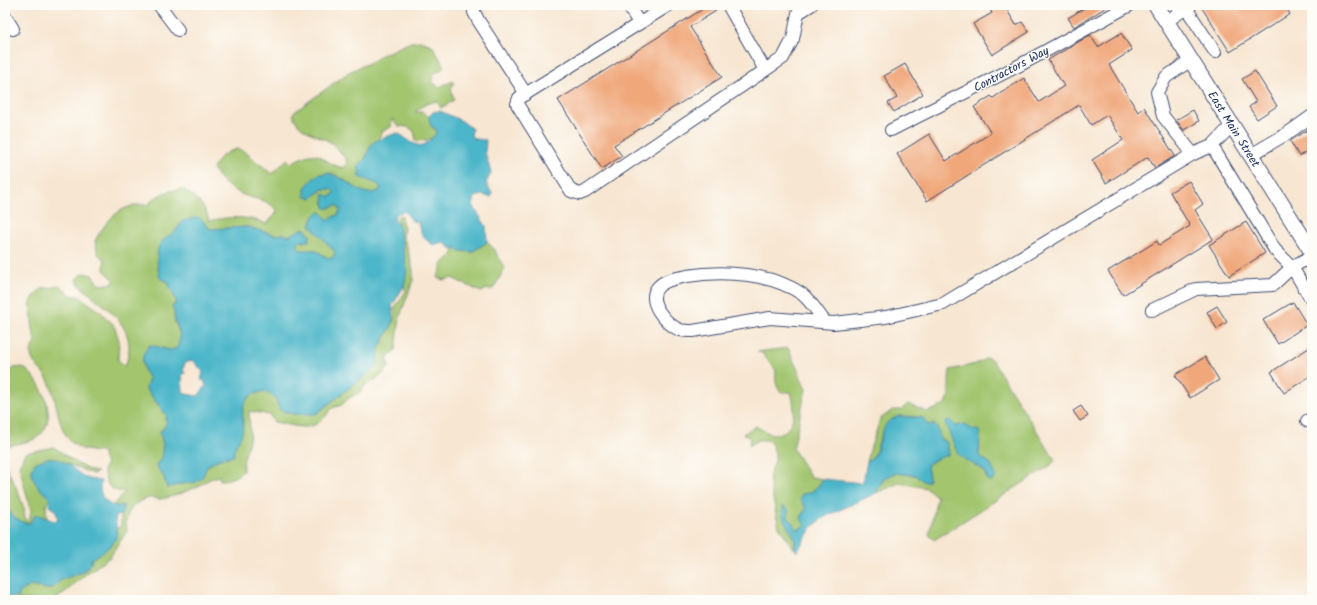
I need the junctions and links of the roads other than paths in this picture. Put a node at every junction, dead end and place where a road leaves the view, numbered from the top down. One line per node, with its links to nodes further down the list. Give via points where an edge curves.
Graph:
1 (159, 5): 14 (street)
2 (474, 5): 18 (street, via 478,20)
3 (628, 5): 12 (street)
4 (669, 5): 12 (street)
5 (728, 5): 17 (street)
6 (811, 5): 17 (street, via 798,13 792,39 783,58)
7 (1130, 5): 21 (street, Contractors Way, via 1020,65)
8 (1156, 5): 11 (main road, East Main Street)
9 (1189, 7): 11 (street); 15 (street)
10 (5, 16): 13 (street)
11 (1167, 21): 16 (main road, East Main Street)
12 (640, 24): 18 (street)
13 (13, 29)
14 (178, 30)
15 (1215, 52)
16 (1191, 60): 20 (main road, East Main Street); 23 (street, via 1166,76 1157,92 1163,116)
17 (766, 70): 18 (street, via 580,194 571,191 517,104 519,98)
18 (526, 94)
19 (1312, 116): 24 (street)
20 (1232, 125): 22 (street); 24 (main road, East Main Street)
21 (891, 130)
22 (1212, 146): 23 (street); 27 (street, via 1275,250)
23 (1193, 154): 30 (street, via 943,304 886,317)
24 (1251, 155): 25 (main road, East Main Street)
25 (1312, 252)
26 (1312, 256): 27 (street)
27 (1292, 267): 28 (street); 29 (street, via 1273,285 1196,289)
28 (1312, 301)
29 (1152, 310)
30 (825, 322): 30 (street, via 770,318 712,329 680,330 661,315 653,296 660,284 674,279 708,273 743,274 784,285 802,294)

